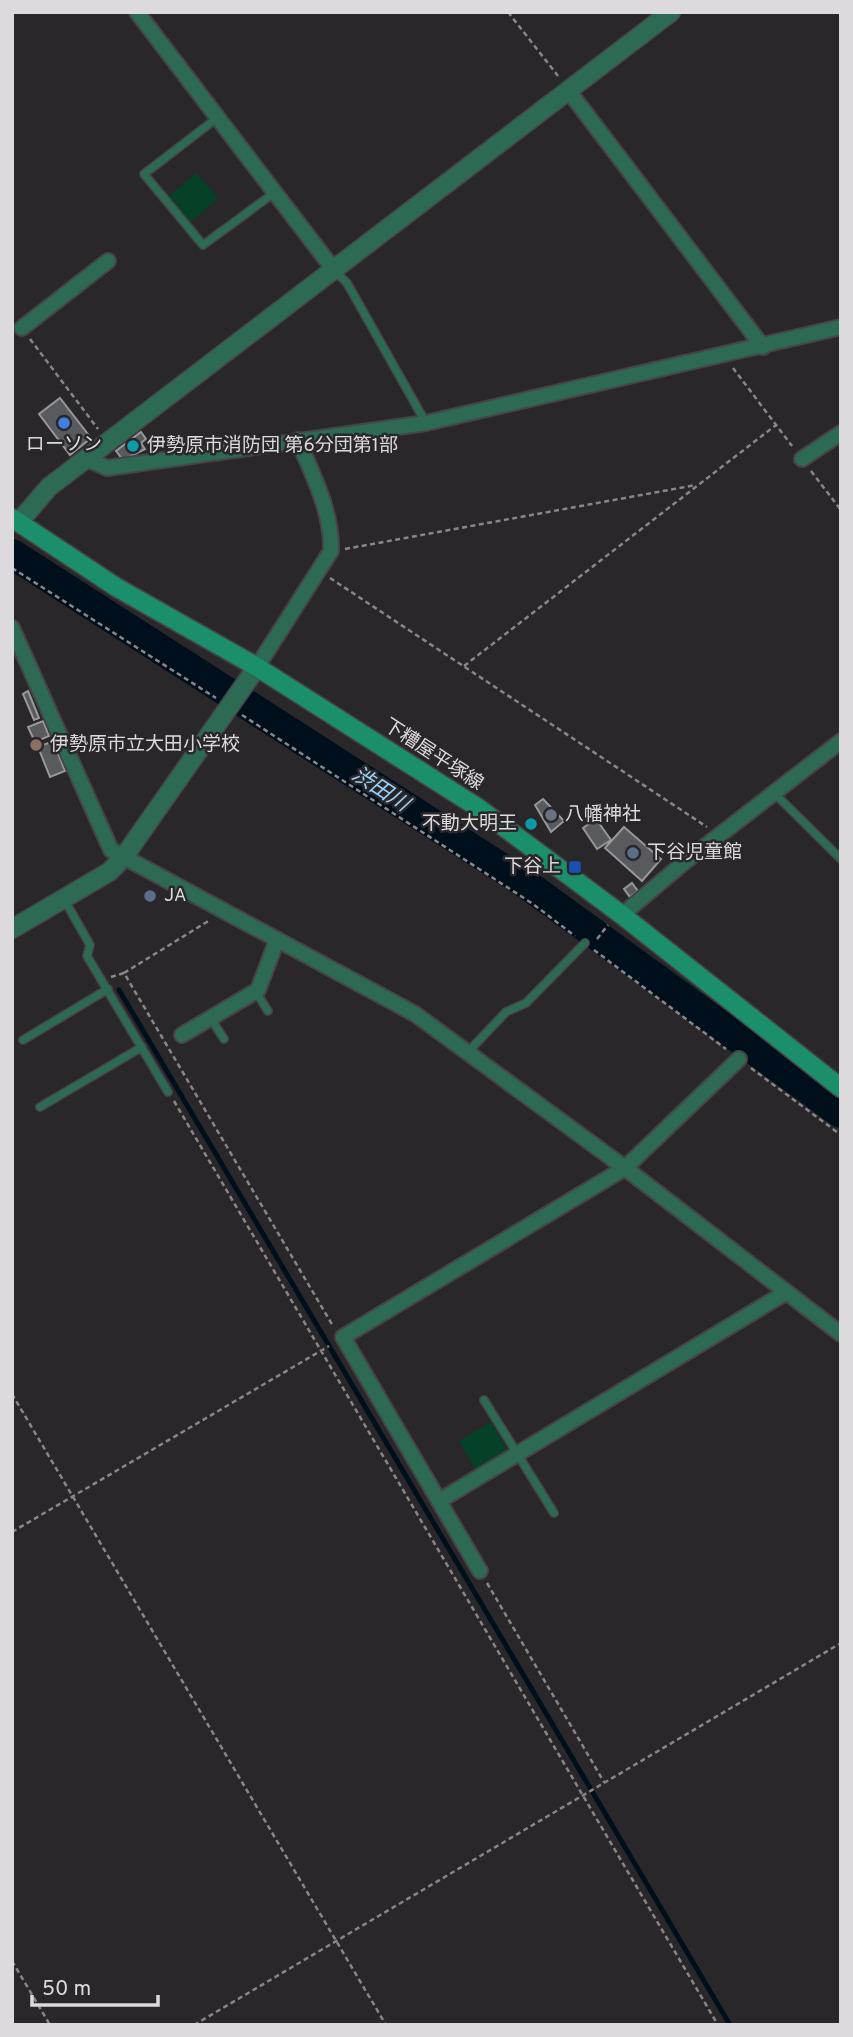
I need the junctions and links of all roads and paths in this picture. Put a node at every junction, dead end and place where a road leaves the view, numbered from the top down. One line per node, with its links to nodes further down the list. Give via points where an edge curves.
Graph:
1 (137, 12): 5 (street)
2 (508, 12): 4 (path)
3 (671, 12): 4 (street)
4 (568, 90): 8 (street); 11 (street)
5 (217, 118): 6 (street); 6 (lane, via 144,174 203,244)
6 (274, 193): 8 (street)
7 (108, 261): 10 (street)
8 (334, 270): 13 (lane, via 347,283); 17 (street)
9 (841, 327): 11 (street)
10 (22, 328): 17 (path)
11 (763, 347): 12 (street)
12 (723, 356): 13 (street); 14 (path)
13 (426, 423): 16 (street)
14 (776, 425): 19 (path); 20 (path)
15 (841, 433): 19 (street)
16 (298, 440): 18 (street, via 107,468); 23 (street, via 324,504)
17 (108, 443): 18 (street)
18 (87, 459): 22 (street)
19 (802, 459): 21 (path)
20 (698, 485): 23 (path); 27 (path)
21 (841, 510)
22 (15, 520): 28 (main road, 下糟屋平塚線)
23 (331, 551): 25 (street)
24 (12, 568): 29 (path)
25 (319, 570): 27 (path); 28 (street)
26 (12, 628): 33 (street, via 111,850)
27 (464, 666): 32 (path)
28 (252, 675): 29 (street); 37 (main road, 下糟屋平塚線, via 477,807)
29 (231, 705): 33 (street); 40 (path)
30 (841, 741): 31 (street)
31 (774, 792): 32 (street); 34 (lane)
32 (719, 835): 37 (street)
33 (123, 859): 35 (street); 36 (street)
34 (841, 859)
35 (64, 899): 38 (street); 42 (lane)
36 (223, 912): 39 (street); 41 (path)
37 (620, 913): 40 (path); 52 (main road, 下糟屋平塚線)
38 (12, 929)
39 (277, 940): 43 (street); 50 (street, via 415,1014)
40 (588, 945): 50 (lane, via 526,1003 506,1012); 51 (path)
41 (124, 972): 42 (path); 59 (path)
42 (106, 986): 48 (lane); 49 (lane)
43 (256, 992): 44 (lane); 45 (street)
44 (268, 1011)
45 (211, 1019): 46 (street); 47 (lane)
46 (182, 1035)
47 (224, 1039)
48 (23, 1040)
49 (142, 1047): 53 (lane); 54 (lane)
50 (467, 1053): 56 (street)
51 (739, 1059): 55 (path); 56 (street)
52 (841, 1088)
53 (168, 1092): 60 (path)
54 (40, 1107)
55 (841, 1135)
56 (625, 1168): 57 (street); 59 (street)
57 (785, 1293): 58 (street); 63 (street)
58 (841, 1334)
59 (343, 1337): 60 (path); 65 (street)
60 (321, 1350): 64 (path); 71 (path)
61 (12, 1394): 64 (path)
62 (484, 1400): 63 (lane)
63 (518, 1453): 65 (street); 66 (lane)
64 (73, 1497): 67 (path); 72 (path)
65 (439, 1501): 68 (street)
66 (554, 1514)
67 (12, 1532)
68 (480, 1571): 70 (path)
69 (841, 1643): 70 (path)
70 (604, 1783): 71 (path)
71 (581, 1797): 72 (path); 77 (path)
72 (336, 1942): 75 (path); 76 (path)
73 (12, 1961): 74 (path)
74 (50, 2025)
75 (194, 2025)
76 (386, 2025)
77 (718, 2025)

